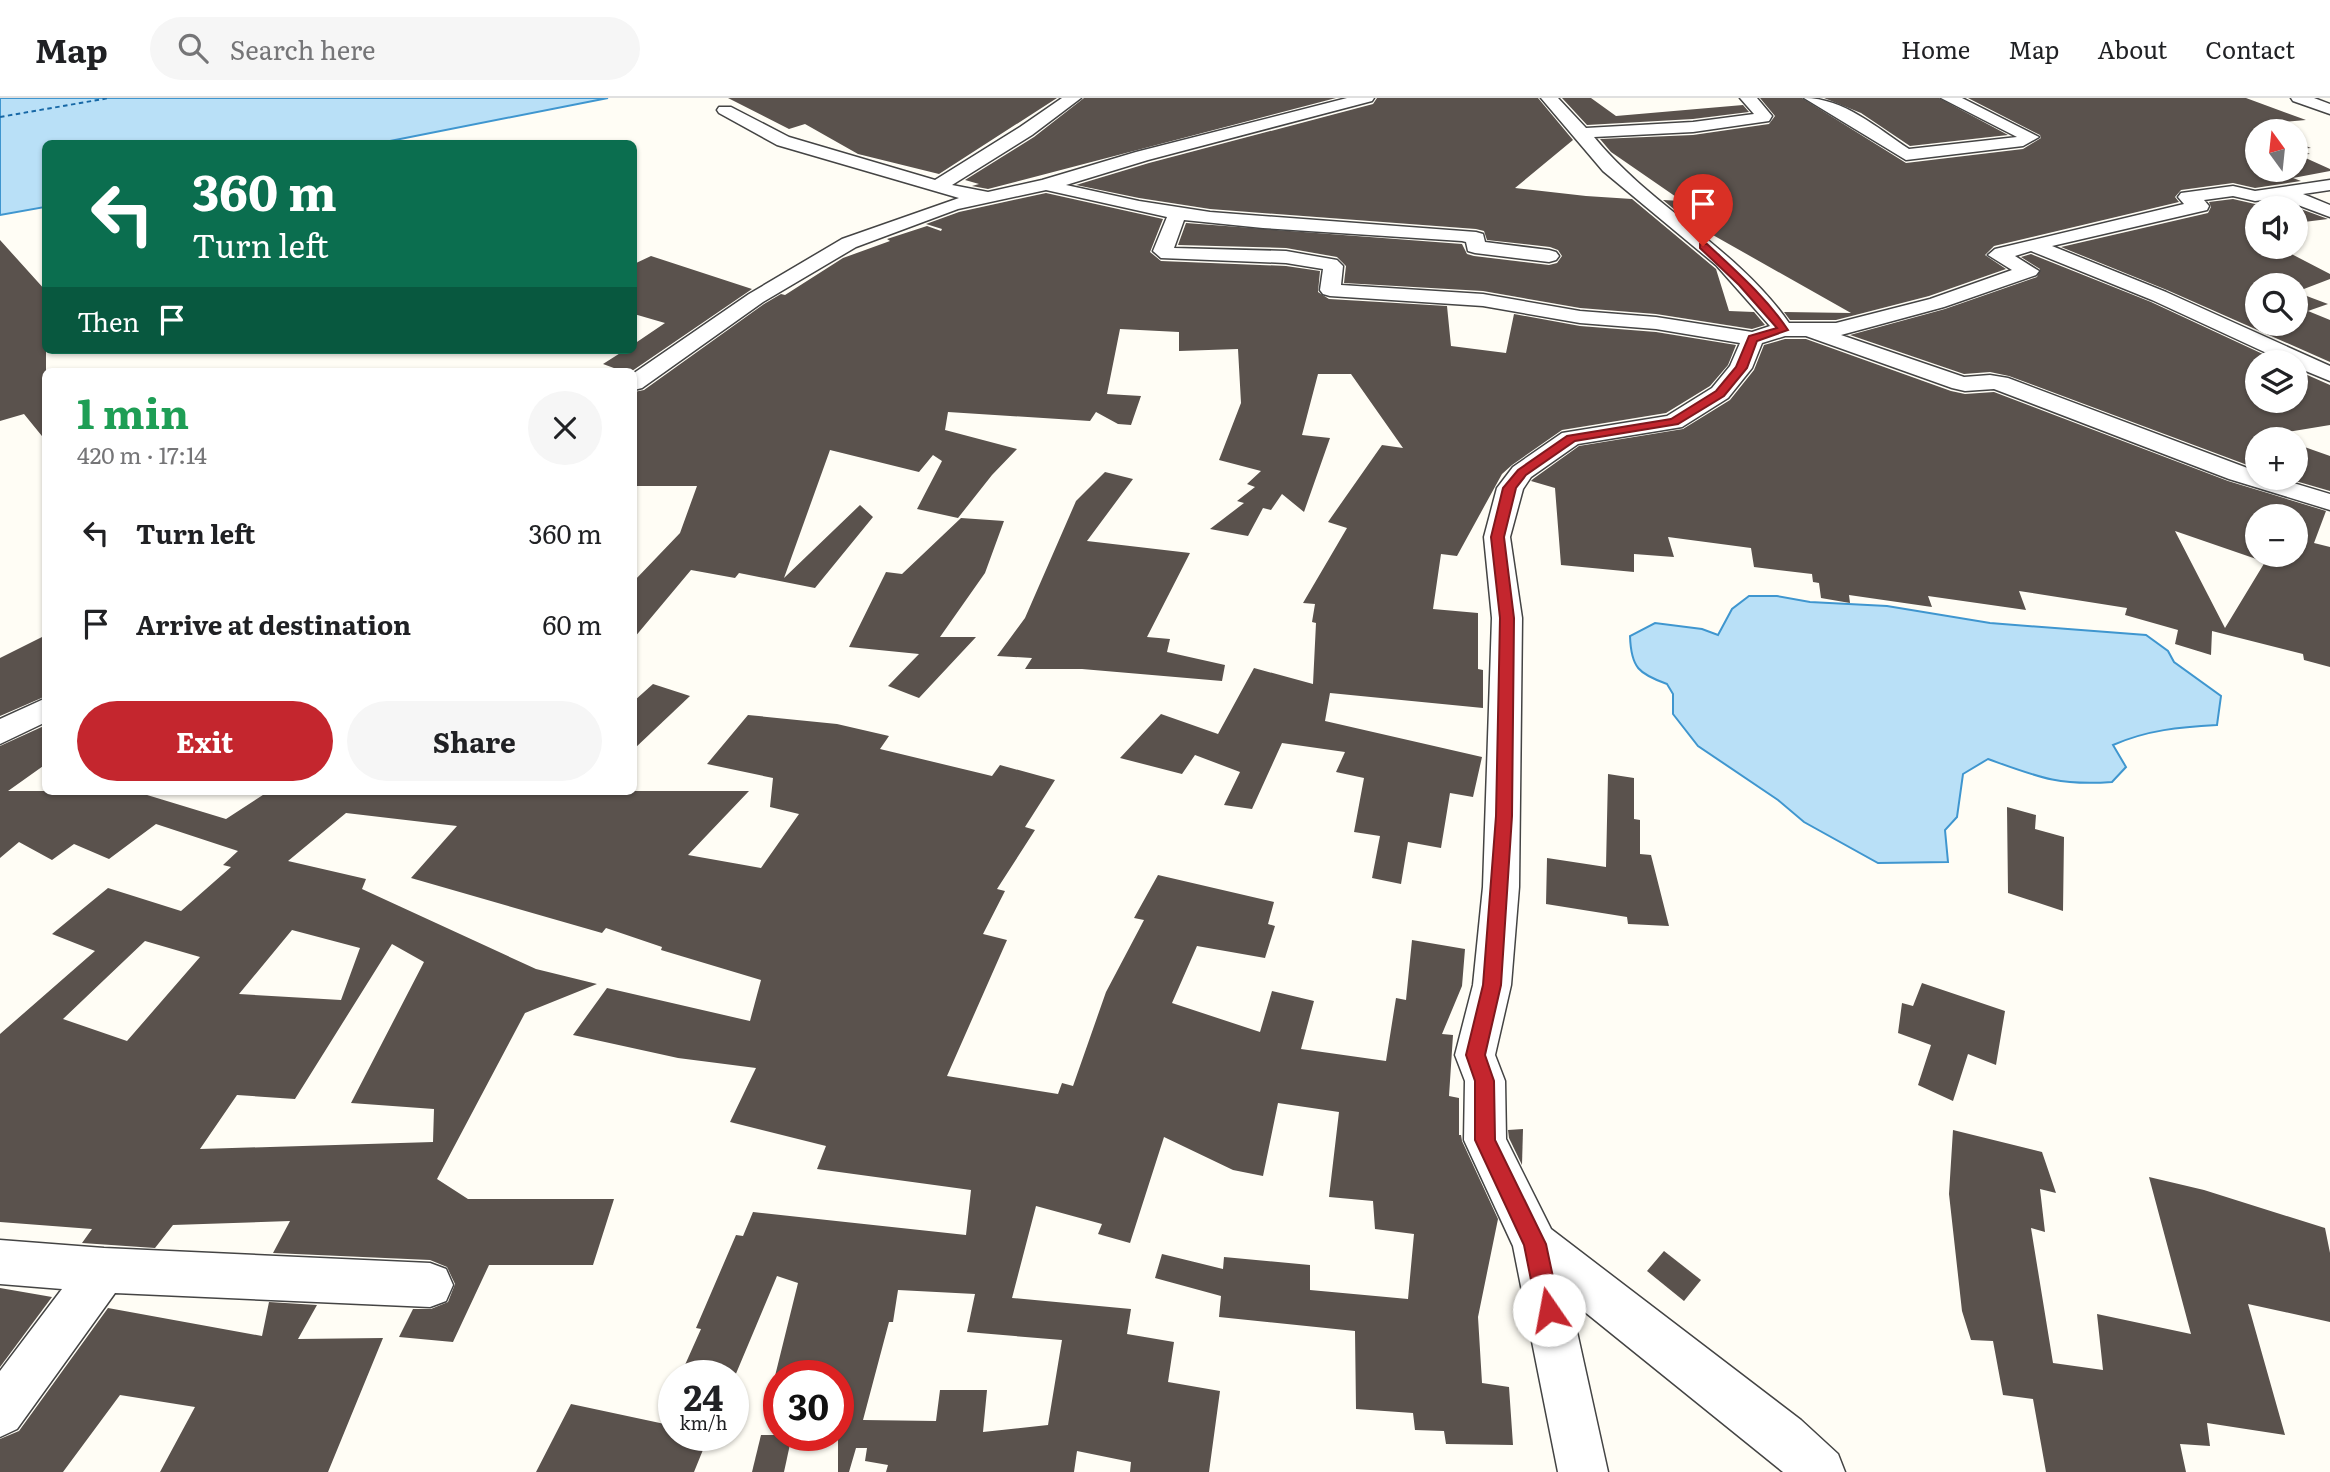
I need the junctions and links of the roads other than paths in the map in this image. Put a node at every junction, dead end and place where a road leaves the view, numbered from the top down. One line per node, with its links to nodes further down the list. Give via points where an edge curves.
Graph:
1 (1073, 98): 14 (street)
2 (1366, 98): 12 (street)
3 (1549, 98): 11 (street)
4 (1774, 98): 8 (street)
5 (1812, 98): 6 (street, via 1906,155 2032,139)
6 (1949, 98)
7 (2299, 98): 9 (street)
8 (1749, 99): 11 (street, via 1763,118)
9 (2330, 109)
10 (725, 110): 14 (street, via 783,141)
11 (1582, 133): 21 (street, via 1609,167 1723,261)
12 (1046, 185): 16 (street); 18 (street)
13 (2330, 185): 15 (street)
14 (937, 186): 16 (street)
15 (2281, 192): 17 (street); 19 (street, via 2255,197 2233,191 2186,197 2200,206)
16 (985, 197): 24 (street, via 849,243 755,298)
17 (2330, 211)
18 (1178, 214): 20 (street, via 1462,235 1476,238 1475,247); 22 (street, via 1163,251 1168,254 1286,257 1330,264 1330,290 1483,300)
19 (2035, 246): 21 (street, via 1998,255 2029,271 1937,303 1837,330); 23 (street)
20 (1549, 256)
21 (1793, 330): 22 (street); 25 (street, via 1960,383 2000,383 2238,474)
22 (1753, 339): 28 (street, via 1741,368 1720,393 1674,422 1571,438 1522,472 1510,488 1497,537 1507,618 1503,833 1492,985 1475,1055 1485,1081 1485,1140)
23 (2330, 374)
24 (637, 381)
25 (2330, 502)
26 (42, 710): 27 (street)
27 (0, 733)
28 (1535, 1244): 33 (street); 34 (street)
29 (0, 1262): 30 (street)
30 (104, 1270): 31 (street); 32 (street)
31 (430, 1285)
32 (0, 1412)
33 (1583, 1472)
34 (1820, 1472)

